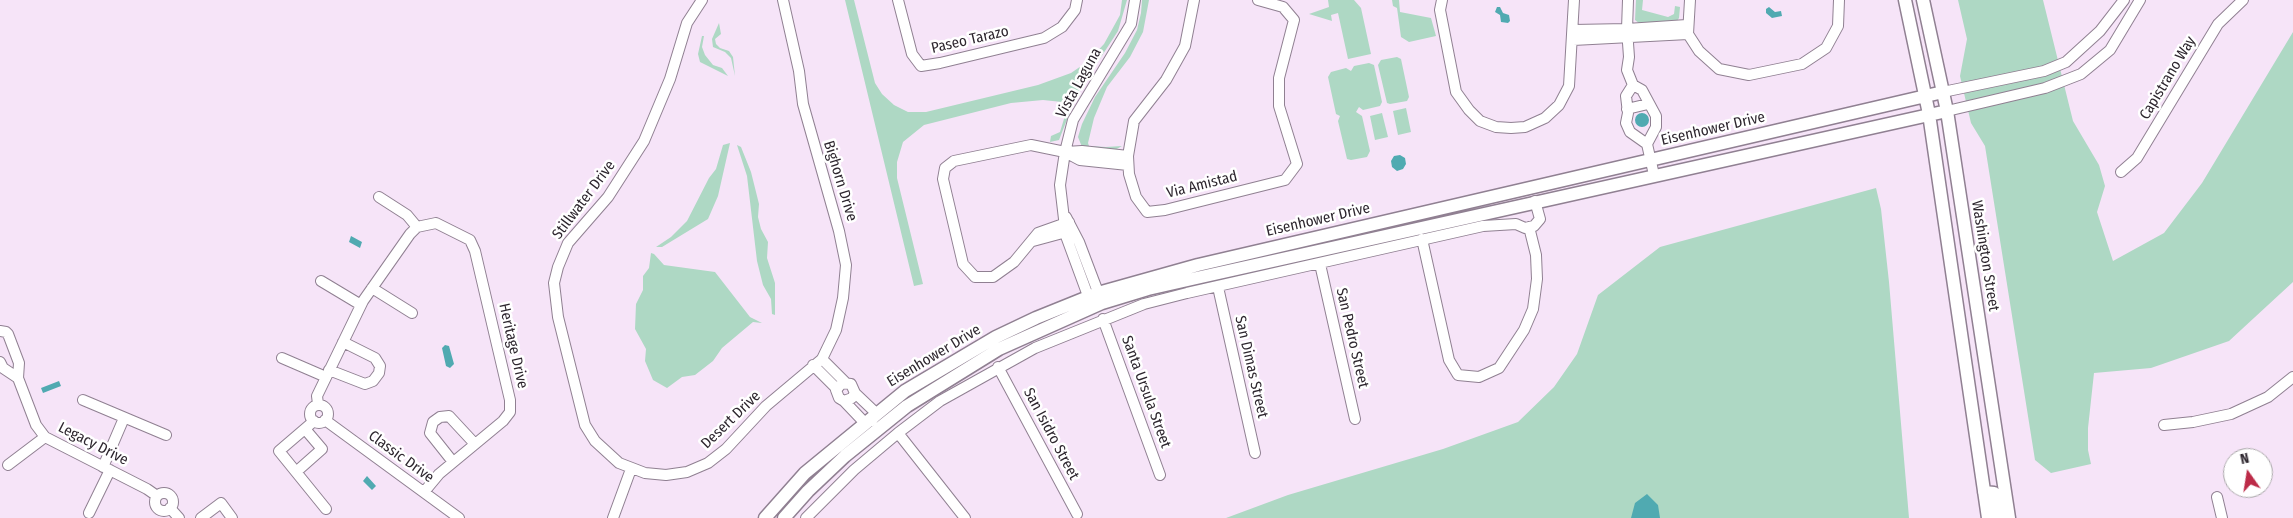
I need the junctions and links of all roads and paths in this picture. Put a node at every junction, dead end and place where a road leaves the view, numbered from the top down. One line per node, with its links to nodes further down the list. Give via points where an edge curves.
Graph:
1 (702, 0): 78 (street, Stillwater Drive, via 687,23 670,79 644,141 608,197 568,243 554,283 555,302 585,424 608,455)
2 (783, 0): 52 (street, Bighorn Drive, via 803,104 846,264 836,330)
3 (898, 0): 4 (street, Paseo Tarazo, via 912,54 921,66 1044,38 1062,27 1075,10)
4 (1077, 0)
5 (1135, 0): 29 (street, Vista Laguna, via 1131,24 1073,120)
6 (1194, 0): 31 (street, Via Amistad, via 1185,46 1166,80 1134,121)
7 (1258, 0): 31 (street, Via Amistad, via 1283,7 1294,20 1278,78 1279,106 1296,164 1284,180 1147,212 1136,197)
8 (1442, 0): 20 (street, via 1440,10 1456,92 1480,120 1496,127 1525,127 1545,118 1559,105 1569,86)
9 (1574, 0): 20 (street)
10 (1628, 0): 19 (street)
11 (1690, 0): 18 (street)
12 (1839, 0): 18 (street, via 1838,26 1826,48 1802,64 1749,75 1719,68 1698,51)
13 (1906, 0): 23 (main road)
14 (1923, 0): 22 (main road, Washington Street)
15 (2124, 0): 22 (street, via 2100,31 2066,62 2044,71)
16 (2140, 0): 26 (street, via 2110,50 2081,74 2045,88)
17 (2243, 0): 32 (street, Capistrano Way, via 2218,24 2137,158)
18 (1688, 30): 19 (street)
19 (1627, 33): 20 (street); 21 (street, via 1627,70)
20 (1573, 35)
21 (1633, 83): 24 (street, via 1642,90); 25 (street, via 1626,96)
22 (1943, 92): 23 (main road, Eisenhower Drive); 26 (main road, Washington Street)
23 (1926, 96): 27 (main road); 30 (main road, Eisenhower Drive)
24 (1648, 104): 25 (street); 28 (street, via 1657,122)
25 (1627, 109): 28 (street, via 1627,128)
26 (1947, 111): 27 (main road, Eisenhower Drive); 99 (main road, Washington Street)
27 (1929, 114): 33 (main road, Eisenhower Drive); 83 (main road)
28 (1647, 144): 30 (street)
29 (1065, 152): 31 (street, via 1082,151); 36 (street, Vista Laguna, via 1060,185); 36 (street, via 1031,145 954,161 945,168 943,179 963,264 975,277 993,277 1014,262 1033,241)
30 (1650, 159): 33 (street); 44 (main road, Eisenhower Drive, via 1198,265)
31 (1128, 160)
32 (2121, 172)
33 (1654, 176): 35 (main road, Eisenhower Drive)
34 (379, 197): 37 (street, via 407,215)
35 (1535, 201): 38 (street, via 1540,218); 44 (main road, Eisenhower Drive)
36 (1067, 224): 44 (street, Vista Laguna)
37 (418, 227): 43 (street); 73 (street, Heritage Drive, via 436,223 470,240 475,252 510,400 510,412)
38 (1529, 227): 39 (street, via 1516,224 1483,226); 39 (street, via 1536,255 1533,310 1499,368 1479,377 1458,375 1448,360)
39 (1422, 239): 40 (street)
40 (1320, 264): 42 (street); 64 (street, San Pedro Street)
41 (321, 281): 45 (street)
42 (1218, 287): 47 (street, via 1144,304); 74 (street, San Dimas Street)
43 (372, 288): 45 (street); 46 (street)
44 (1095, 300): 62 (main road, Eisenhower Drive, via 996,337 905,391); 80 (main road, Eisenhower Drive, via 999,349 949,379 874,431)
45 (361, 305): 49 (street)
46 (412, 313)
47 (1103, 319): 53 (street); 81 (street, Santa Ursula Street)
48 (0, 330): 56 (street, via 6,332 11,341 19,363)
49 (343, 342): 54 (street); 54 (street, via 375,358 380,366 379,373 373,381 365,384)
50 (282, 358): 54 (street)
51 (0, 362): 56 (street)
52 (817, 362): 57 (street); 78 (street, Desert Drive, via 708,463 687,472 666,475)
53 (998, 367): 70 (street, via 940,401); 87 (street, San Isidro Street)
54 (328, 373): 61 (street, via 317,396)
55 (2293, 377): 68 (street, via 2268,396 2231,414)
56 (18, 378): 72 (street, Legacy Drive, via 36,424)
57 (841, 385): 58 (street, via 853,387); 60 (street, via 837,396)
58 (855, 393): 60 (street); 62 (street)
59 (83, 400): 63 (street)
60 (844, 401): 67 (street)
61 (318, 404): 65 (street, via 328,410); 66 (street, via 310,411)
62 (876, 413): 67 (main road, Eisenhower Drive); 80 (street, via 870,424 835,457)
63 (124, 418): 71 (street); 77 (street)
64 (1355, 419)
65 (325, 420): 66 (street, via 320,423); 82 (street, Classic Drive)
66 (314, 421): 69 (street)
67 (864, 422): 94 (main road, Eisenhower Drive, via 805,473)
68 (2164, 425)
69 (306, 429): 79 (street, via 322,449); 79 (street, via 279,452)
70 (898, 433): 88 (street, via 854,470); 96 (street)
71 (166, 436)
72 (45, 437): 76 (street); 77 (street, Legacy Drive)
73 (474, 444): 75 (street, Heritage Drive); 75 (street, via 449,416 433,422 430,433)
74 (1255, 453)
75 (453, 462): 82 (street, Heritage Drive)
76 (8, 465)
77 (107, 468): 86 (street); 89 (street, Legacy Drive, via 158,496 155,504 158,509 166,511 170,508)
78 (631, 469): 93 (street)
79 (296, 472): 85 (street)
80 (828, 473): 95 (main road, Eisenhower Drive)
81 (1160, 475)
82 (424, 492): 92 (street, Classic Drive)
83 (1984, 492): 97 (main road); 98 (main road, via 1996,496)
84 (2217, 497): 100 (street)
85 (326, 509)
86 (90, 512)
87 (1077, 514)
88 (811, 516)
89 (179, 518)
90 (201, 518): 91 (street, via 221,503)
91 (232, 518)
92 (459, 518)
93 (613, 518)
94 (765, 518)
95 (784, 518)
96 (965, 518)
97 (1988, 518)
98 (1999, 518)
99 (2009, 518)
100 (2222, 518)

